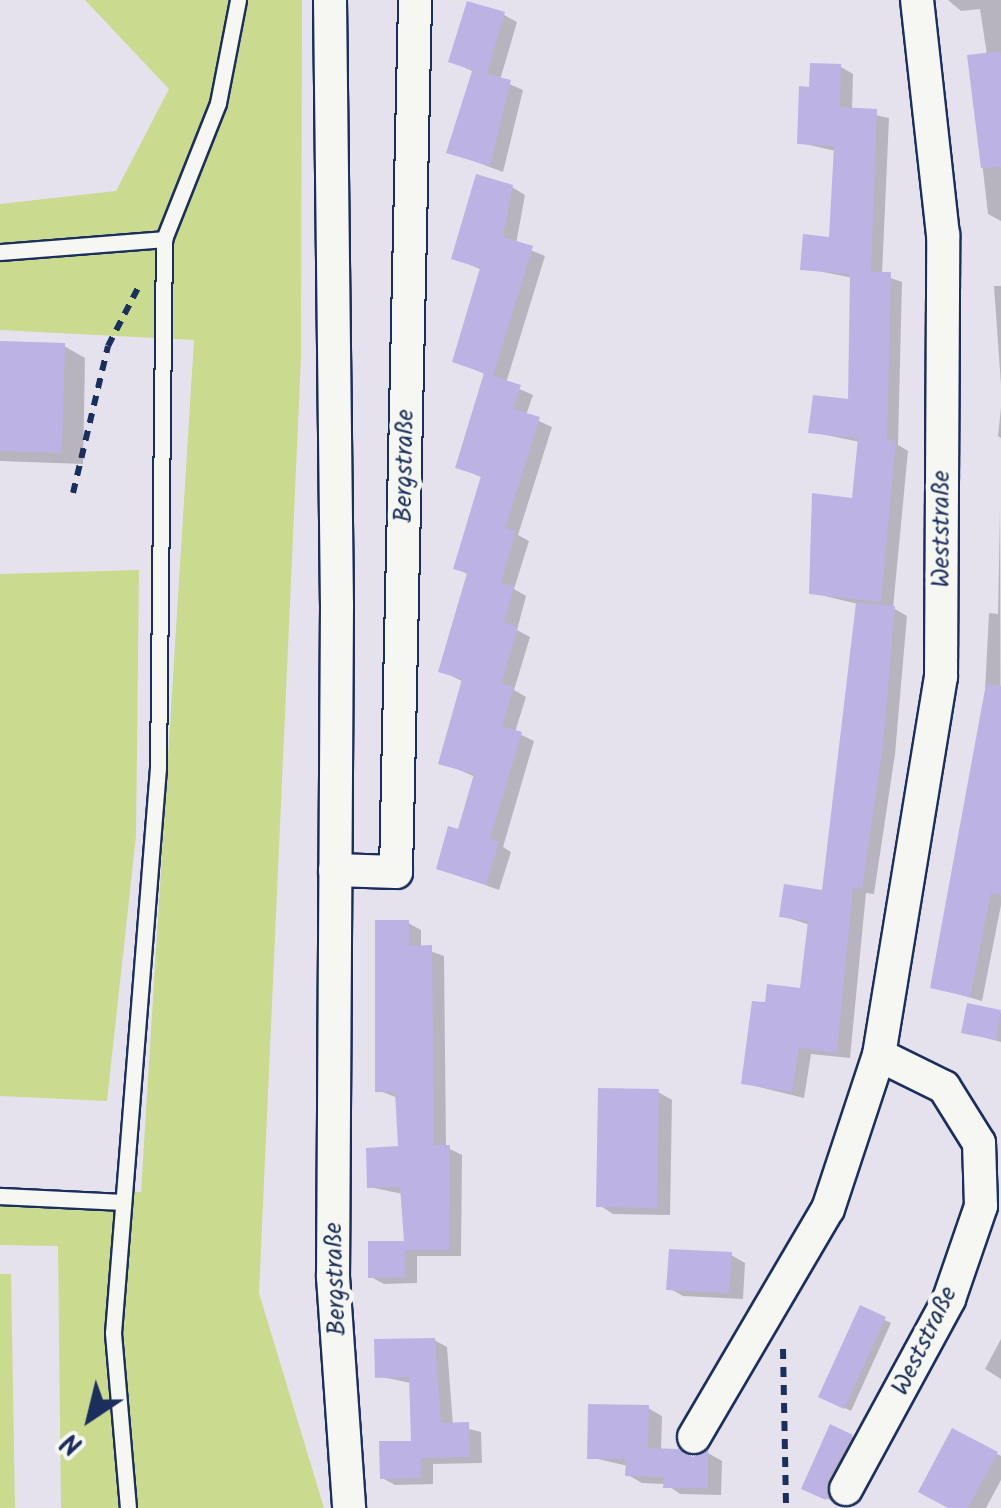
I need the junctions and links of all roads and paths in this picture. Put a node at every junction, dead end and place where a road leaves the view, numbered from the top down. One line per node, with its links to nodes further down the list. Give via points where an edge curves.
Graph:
1 (238, 0): 5 (lane, via 218,103)
2 (330, 0): 8 (street, Bergstraße)
3 (415, 0): 8 (street, Bergstraße, via 396,872)
4 (917, 0): 9 (street, Weststraße, via 943,235 942,677)
5 (164, 239): 6 (lane); 7 (path, via 108,346); 11 (lane, via 158,768)
6 (0, 252)
7 (73, 493)
8 (335, 870): 16 (street, Bergstraße, via 333,1276)
9 (879, 1055): 12 (street, Weststraße, via 828,1209); 14 (street, Weststraße, via 944,1088 979,1142 981,1206 950,1299)
10 (0, 1196): 11 (lane)
11 (121, 1202): 15 (lane, via 113,1333)
12 (782, 1292): 13 (street, Weststraße); 17 (path)
13 (694, 1437)
14 (846, 1488)
15 (128, 1508)
16 (349, 1508)
17 (786, 1508)

